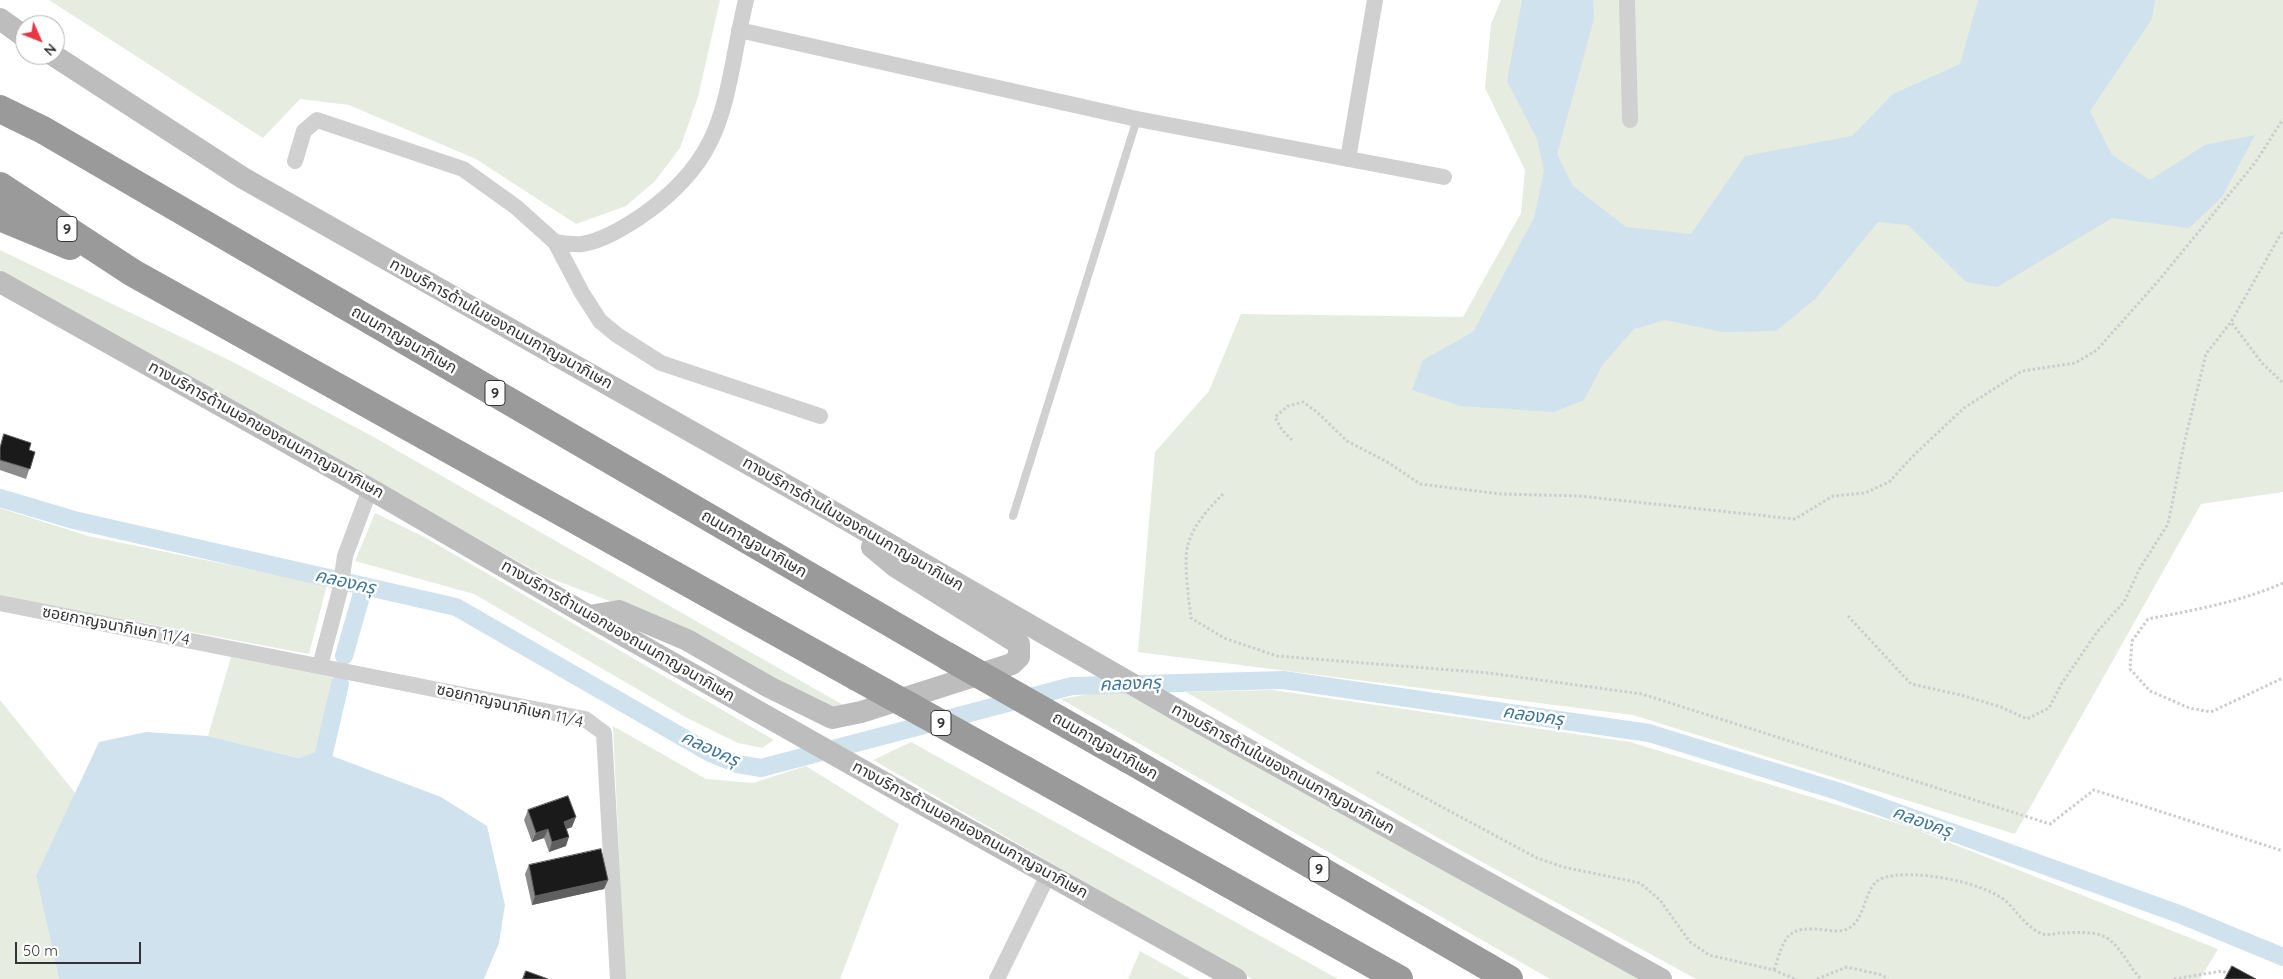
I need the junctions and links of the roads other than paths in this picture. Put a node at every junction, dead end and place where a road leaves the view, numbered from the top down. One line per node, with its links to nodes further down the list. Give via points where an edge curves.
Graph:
1 (746, 0): 6 (street)
2 (1375, 0): 13 (street)
3 (1627, 0): 11 (street)
4 (0, 19): 5 (main road)
5 (15, 29)
6 (739, 30): 10 (street); 18 (street, via 720,121 712,141 692,172 660,202 631,223 602,238 581,244)
7 (65, 63): 23 (main road, ทางบริการด้านในของถนนกาญจนาภิเษก, via 242,178)
8 (0, 92): 12 (highway)
9 (0, 109): 12 (highway, ถนนกาญจนาภิเษก / 9)
10 (1137, 120): 13 (street); 24 (lane)
11 (1630, 120)
12 (43, 130): 33 (highway, ถนนกาญจนาภิเษก / 9, bridge)
13 (1348, 159): 15 (street)
14 (295, 161): 18 (street, via 304,132 316,120 328,123 463,169 516,207)
15 (1444, 177)
16 (0, 186): 19 (highway, 9)
17 (0, 217): 19 (highway)
18 (555, 242): 21 (street, via 600,321 617,335 661,363)
19 (133, 273): 32 (highway, 9, bridge)
20 (0, 282): 22 (main road, ทางบริการด้านนอกของถนนกาญจนาภิเษก)
21 (820, 416)
22 (370, 489): 26 (main road, ทางบริการด้านนอกของถนนกาญจนาภิเษก); 27 (street, via 345,556 340,590)
23 (821, 505): 26 (main road, via 896,567 1019,644 1019,657 1012,664 861,712 832,718 687,640 619,611); 34 (main road, ทางบริการด้านในของถนนกาญจนาภิเษก, via 1184,714)
24 (1013, 516)
25 (0, 603): 27 (street, ซอยกาญจนาภิเษก 11/4)
26 (588, 616): 28 (main road, ทางบริการด้านนอกของถนนกาญจนาภิเษก)
27 (320, 666): 29 (street, ซอยกาญจนาภิเษก 11/4, via 585,719 604,733)
28 (1049, 873): 30 (street); 31 (main road, ทางบริการด้านนอกของถนนกาญจนาภิเษก)
29 (618, 979)
30 (997, 979)
31 (1236, 979)
32 (1400, 979)
33 (1509, 979)
34 (1661, 979)

